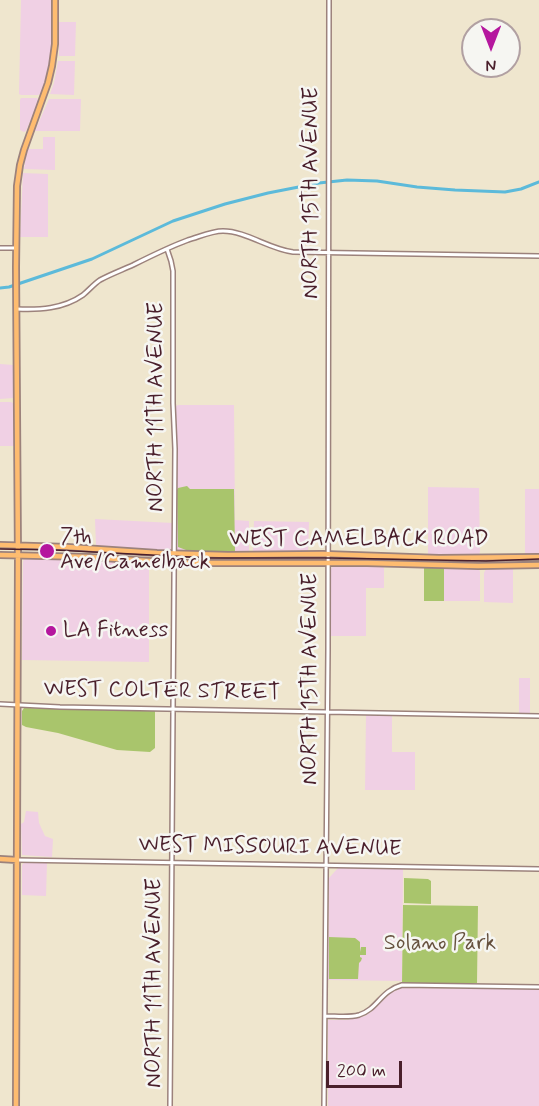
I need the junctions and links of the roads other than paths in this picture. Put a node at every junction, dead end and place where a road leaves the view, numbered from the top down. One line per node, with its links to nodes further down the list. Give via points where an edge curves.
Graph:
1 (54, 0): 4 (main road, via 52,66 19,172)
2 (329, 0): 6 (street, NORTH 15TH AVENUE)
3 (0, 248): 4 (street)
4 (16, 248): 8 (main road)
5 (167, 249): 6 (street, via 223,231 290,252); 8 (street, via 104,278 69,302 48,308); 11 (street, NORTH 11TH AVENUE, via 174,276)
6 (328, 253): 7 (street); 12 (street, NORTH 15TH AVENUE)
7 (539, 256)
8 (17, 309): 10 (main road)
9 (0, 545): 10 (main road, WEST CAMELBACK ROAD)
10 (18, 545): 11 (main road, WEST CAMELBACK ROAD); 14 (main road)
11 (174, 554): 12 (main road, WEST CAMELBACK ROAD); 16 (street, NORTH 11TH AVENUE)
12 (328, 554): 15 (main road, WEST CAMELBACK ROAD); 17 (street, NORTH 15TH AVENUE)
13 (0, 555): 14 (main road, WEST CAMELBACK ROAD)
14 (18, 555): 16 (main road, WEST CAMELBACK ROAD); 20 (main road)
15 (539, 557)
16 (174, 562): 17 (main road, WEST CAMELBACK ROAD); 21 (street, NORTH 11TH AVENUE)
17 (328, 563): 18 (main road, WEST CAMELBACK ROAD); 22 (street, NORTH 15TH AVENUE)
18 (539, 565)
19 (0, 704): 20 (street, WEST COLTER STREET)
20 (18, 705): 21 (street, WEST COLTER STREET); 25 (main road)
21 (172, 709): 22 (street, WEST COLTER STREET); 26 (street, NORTH 11TH AVENUE)
22 (327, 712): 23 (street, WEST COLTER STREET); 27 (street, NORTH 15TH AVENUE)
23 (539, 716)
24 (0, 860): 25 (main road, WEST MISSOURI AVENUE)
25 (17, 860): 26 (street, WEST MISSOURI AVENUE); 31 (main road)
26 (172, 863): 27 (street, WEST MISSOURI AVENUE); 32 (street, NORTH 11TH AVENUE)
27 (326, 865): 28 (street, WEST MISSOURI AVENUE); 30 (street, NORTH 15TH AVENUE)
28 (539, 869)
29 (539, 987): 30 (street, via 400,985 361,1014)
30 (325, 1016): 33 (street, NORTH 15TH AVENUE)
31 (16, 1106)
32 (170, 1106)
33 (324, 1106)

